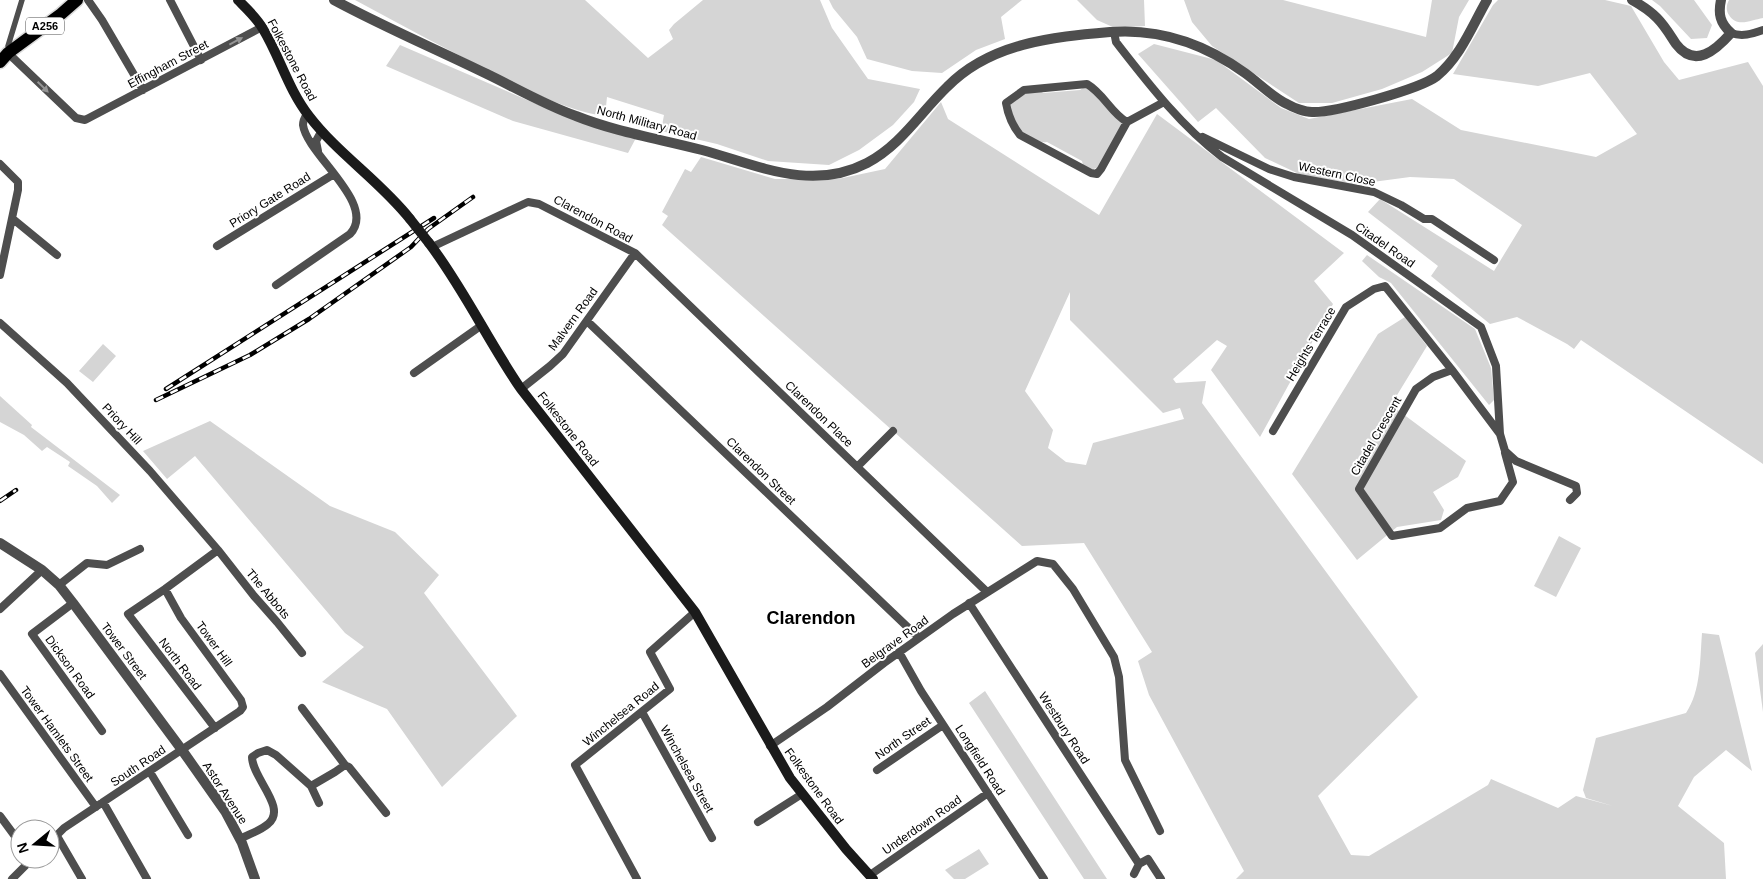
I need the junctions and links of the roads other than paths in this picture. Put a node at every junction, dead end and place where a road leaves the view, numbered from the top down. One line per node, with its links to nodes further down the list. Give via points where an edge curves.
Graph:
1 (22, 0): 14 (street)
2 (77, 0): 14 (main road, A256)
3 (88, 0): 16 (street)
4 (170, 0): 15 (street)
5 (238, 0): 10 (main road, Folkestone Road)
6 (334, 0): 12 (street, North Military Road, via 577,117 704,150 766,170 812,177 864,165 887,152 945,88 975,63 1006,50 1054,38)
7 (1488, 0): 12 (street, North Military Road, via 1457,55 1435,77 1340,109 1317,112 1287,104 1221,56 1179,38)
8 (1632, 0): 13 (street, via 1657,18 1687,54 1695,56 1712,51)
9 (1721, 0): 13 (street, via 1721,20)
10 (262, 27): 15 (street, Effingham Street, one-way to 10); 18 (main road, Folkestone Road, via 286,80)
11 (1763, 30): 13 (street, via 1747,35)
12 (1114, 32): 17 (street, Citadel Road, via 1116,42)
13 (1731, 32)
14 (6, 55): 16 (street, Effingham Street, one-way to 16, via 76,118 85,120)
15 (201, 60): 16 (street, Effingham Street)
16 (143, 90)
17 (1164, 102): 19 (street); 21 (street, Citadel Road)
18 (307, 114): 20 (main road, Folkestone Road); 22 (street, via 303,120 304,130)
19 (1127, 122): 19 (street, via 1097,174 1020,135 1013,126 1006,103 1024,90 1088,84)
20 (322, 132): 22 (street, via 316,141); 26 (main road, Folkestone Road, bridge, via 396,203)
21 (1197, 134): 30 (street, Western Close, via 1269,170 1374,192 1424,219 1432,219); 41 (street, Citadel Road, via 1222,157 1352,235 1481,327 1496,366)
22 (318, 152): 24 (street)
23 (0, 164): 25 (street, via 18,182)
24 (334, 174): 27 (street, Priory Gate Road); 32 (street, via 354,209 357,218 355,229)
25 (13, 219): 29 (street); 31 (street)
26 (430, 245): 28 (street, Clarendon Road, via 528,202 539,204); 35 (main road, Folkestone Road)
27 (217, 246)
28 (635, 253): 33 (street, Malvern Road); 43 (street, Clarendon Place)
29 (57, 255)
30 (1494, 260)
31 (0, 276)
32 (276, 284)
33 (587, 320): 38 (street, Malvern Road, via 563,354); 56 (street, Clarendon Street)
34 (0, 322): 47 (street, Priory Hill, via 91,406)
35 (482, 325): 37 (street); 38 (main road, Folkestone Road)
36 (1452, 370): 40 (street, Heights Terrace, via 1385,286 1374,289 1346,307); 41 (street); 42 (street, Citadel Crescent, via 1433,376 1416,389 1359,489 1392,536 1440,528 1467,508 1500,501 1513,482)
37 (414, 373)
38 (521, 389): 55 (main road, Folkestone Road)
39 (893, 431): 43 (street)
40 (1273, 431)
41 (1500, 434): 42 (street, Citadel Road)
42 (1505, 451): 44 (street, via 1516,461 1576,486 1577,493)
43 (858, 467): 51 (street, Clarendon Place)
44 (1570, 500)
45 (0, 543): 48 (street, Tower Street)
46 (140, 549): 49 (street, via 107,565 87,563)
47 (218, 550): 50 (street); 58 (street, The Abbots)
48 (42, 570): 49 (street, Tower Street); 54 (street)
49 (59, 585): 52 (street, Tower Street)
50 (165, 589): 61 (street, Tower Hill, via 180,618 241,700 243,707); 64 (street, North Road, via 128,614)
51 (986, 592): 53 (street, Belgrave Road); 81 (street, Belgrave Road, via 1037,561 1053,564 1073,589 1114,657 1119,677 1125,760)
52 (73, 603): 65 (street, Dickson Road, via 32,634); 67 (street, Tower Street)
53 (969, 603): 56 (street, Belgrave Road); 87 (street, Westbury Road)
54 (0, 609)
55 (695, 612): 62 (street, Winchelsea Road, via 650,652 670,689); 66 (main road, Folkestone Road)
56 (919, 638): 57 (street, Belgrave Road)
57 (899, 652): 63 (street, Longfield Road); 66 (street, Belgrave Road)
58 (302, 653)
59 (0, 674): 76 (street, Tower Hamlets Street)
60 (302, 708): 68 (street)
61 (240, 711): 64 (street, South Road)
62 (642, 712): 84 (street, Winchelsea Street); 95 (street, Winchelsea Road, via 575,765)
63 (943, 725): 69 (street, North Street); 72 (street, Longfield Road)
64 (215, 728): 67 (street, South Road)
65 (102, 731)
66 (770, 746): 73 (main road, Folkestone Road)
67 (182, 750): 70 (street, South Road); 85 (street, Astor Avenue, via 225,811)
68 (345, 765): 71 (street); 77 (street)
69 (877, 770)
70 (150, 772): 74 (street, South Road); 83 (street)
71 (311, 786): 75 (street); 85 (street, via 267,750 252,757 252,764 272,801 275,814 264,828)
72 (988, 793): 90 (street, Underdown Road); 96 (street, Longfield Road)
73 (802, 794): 79 (street); 90 (main road, Folkestone Road)
74 (103, 802): 76 (street, South Road); 93 (street)
75 (319, 803)
76 (96, 807): 82 (street, South Road)
77 (386, 812)
78 (0, 816): 80 (street)
79 (758, 822)
80 (10, 830)
81 (1160, 831)
82 (60, 833)
83 (188, 835)
84 (712, 838)
85 (240, 839): 94 (street, Astor Avenue)
86 (60, 841): 92 (street)
87 (1139, 864): 89 (street); 97 (street, via 1148,859)
88 (22, 869): 91 (street)
89 (1134, 874)
90 (871, 877)
91 (13, 879)
92 (82, 879)
93 (147, 879)
94 (255, 879)
95 (637, 879)
96 (1044, 879)
97 (1161, 879)

